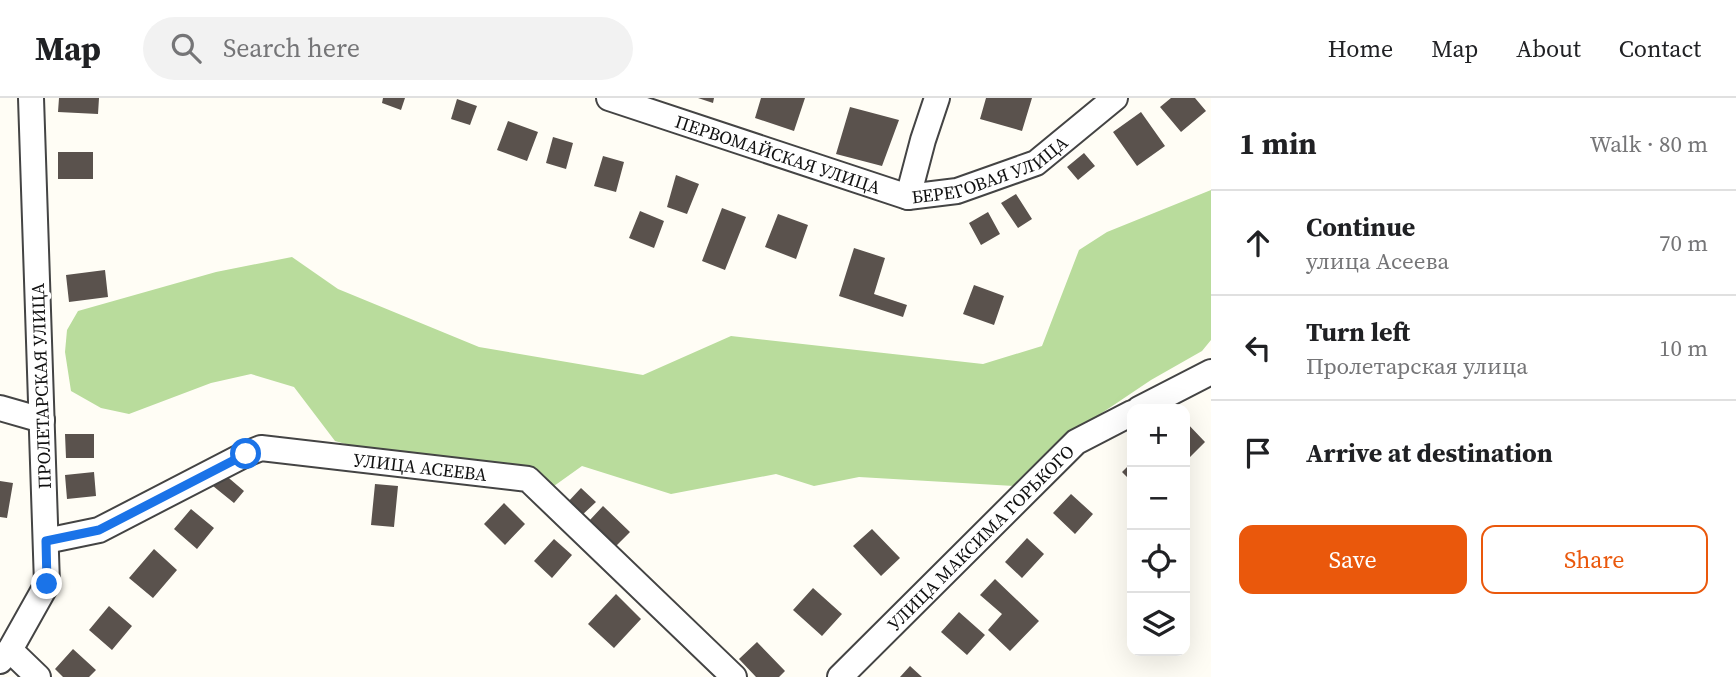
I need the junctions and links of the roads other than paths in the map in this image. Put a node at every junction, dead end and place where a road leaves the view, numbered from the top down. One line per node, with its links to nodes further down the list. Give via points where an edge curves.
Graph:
1 (31, 98): 10 (street, ПРОЛЕТАРСКАЯ УЛИЦА)
2 (610, 98): 5 (street, ПЕРВОМАЙСКАЯ УЛИЦА)
3 (937, 98): 5 (street, БЕРЕГОВАЯ УЛИЦА)
4 (1115, 98): 5 (street, БЕРЕГОВАЯ УЛИЦА, via 1036,163 957,191)
5 (908, 197)
6 (1211, 372): 7 (street)
7 (1149, 404)
8 (0, 408): 10 (street)
9 (1127, 416): 15 (street, УЛИЦА МАКСИМА ГОРЬКОГО, via 1076,443)
10 (42, 420): 11 (street, ПРОЛЕТАРСКАЯ УЛИЦА)
11 (46, 541): 12 (street, ПРОЛЕТАРСКАЯ УЛИЦА, via 47,584); 14 (street, УЛИЦА АСЕЕВА, via 99,530 261,448 528,479)
12 (5, 656): 13 (street)
13 (38, 677)
14 (734, 677)
15 (840, 677)

